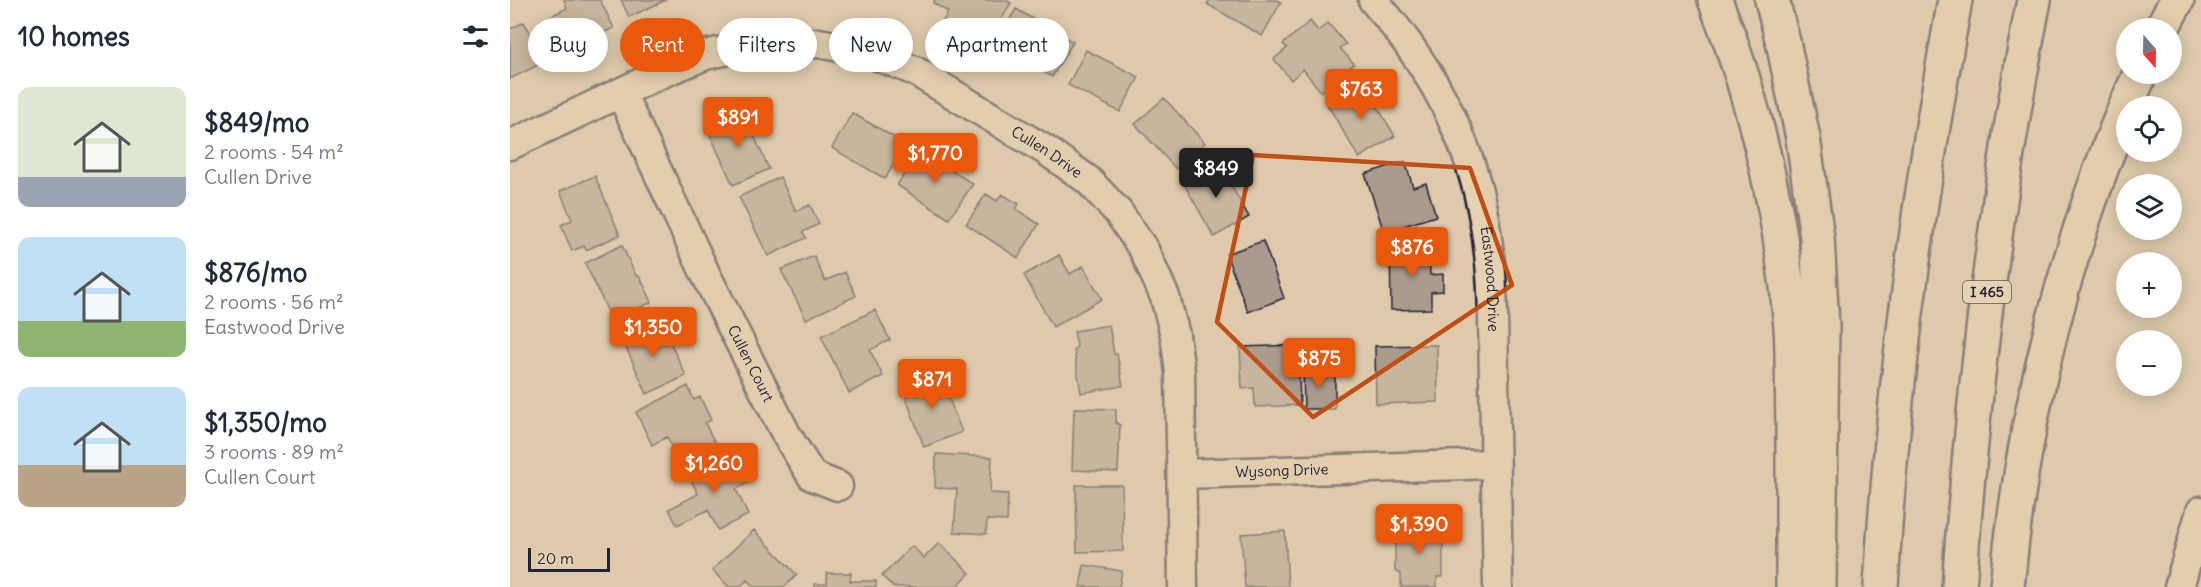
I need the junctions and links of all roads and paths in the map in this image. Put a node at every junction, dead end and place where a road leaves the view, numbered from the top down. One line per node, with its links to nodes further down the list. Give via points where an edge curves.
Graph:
1 (1373, 0): 11 (street, Eastwood Drive, via 1406,40 1440,93 1478,189 1490,263)
2 (1715, 0): 17 (highway, via 1758,136 1786,284 1792,357)
3 (1772, 0): 18 (highway, via 1803,138 1817,238 1822,326)
4 (1955, 0): 19 (highway, via 1903,334)
5 (2034, 0): 20 (highway, I 465, via 1988,280)
6 (2177, 0): 7 (highway)
7 (2167, 18)
8 (2136, 84): 21 (highway, via 2113,134 2075,246 2038,386 2012,525)
9 (621, 93): 10 (street, Cullen Drive); 12 (street, Cullen Drive, via 672,68 722,50 756,44 819,43 870,53 915,70 1068,165 1088,180 1122,218 1144,250 1165,297 1180,372); 13 (street, Cullen Court, via 786,434 812,476)
10 (510, 145)
11 (1496, 464): 12 (street, Wysong Drive); 16 (street, Eastwood Drive)
12 (1183, 474): 15 (street)
13 (838, 486)
14 (2201, 511): 22 (street)
15 (1183, 587)
16 (1498, 587)
17 (1794, 587)
18 (1819, 587)
19 (1881, 587)
20 (1959, 587)
21 (2007, 587)
22 (2179, 587)

